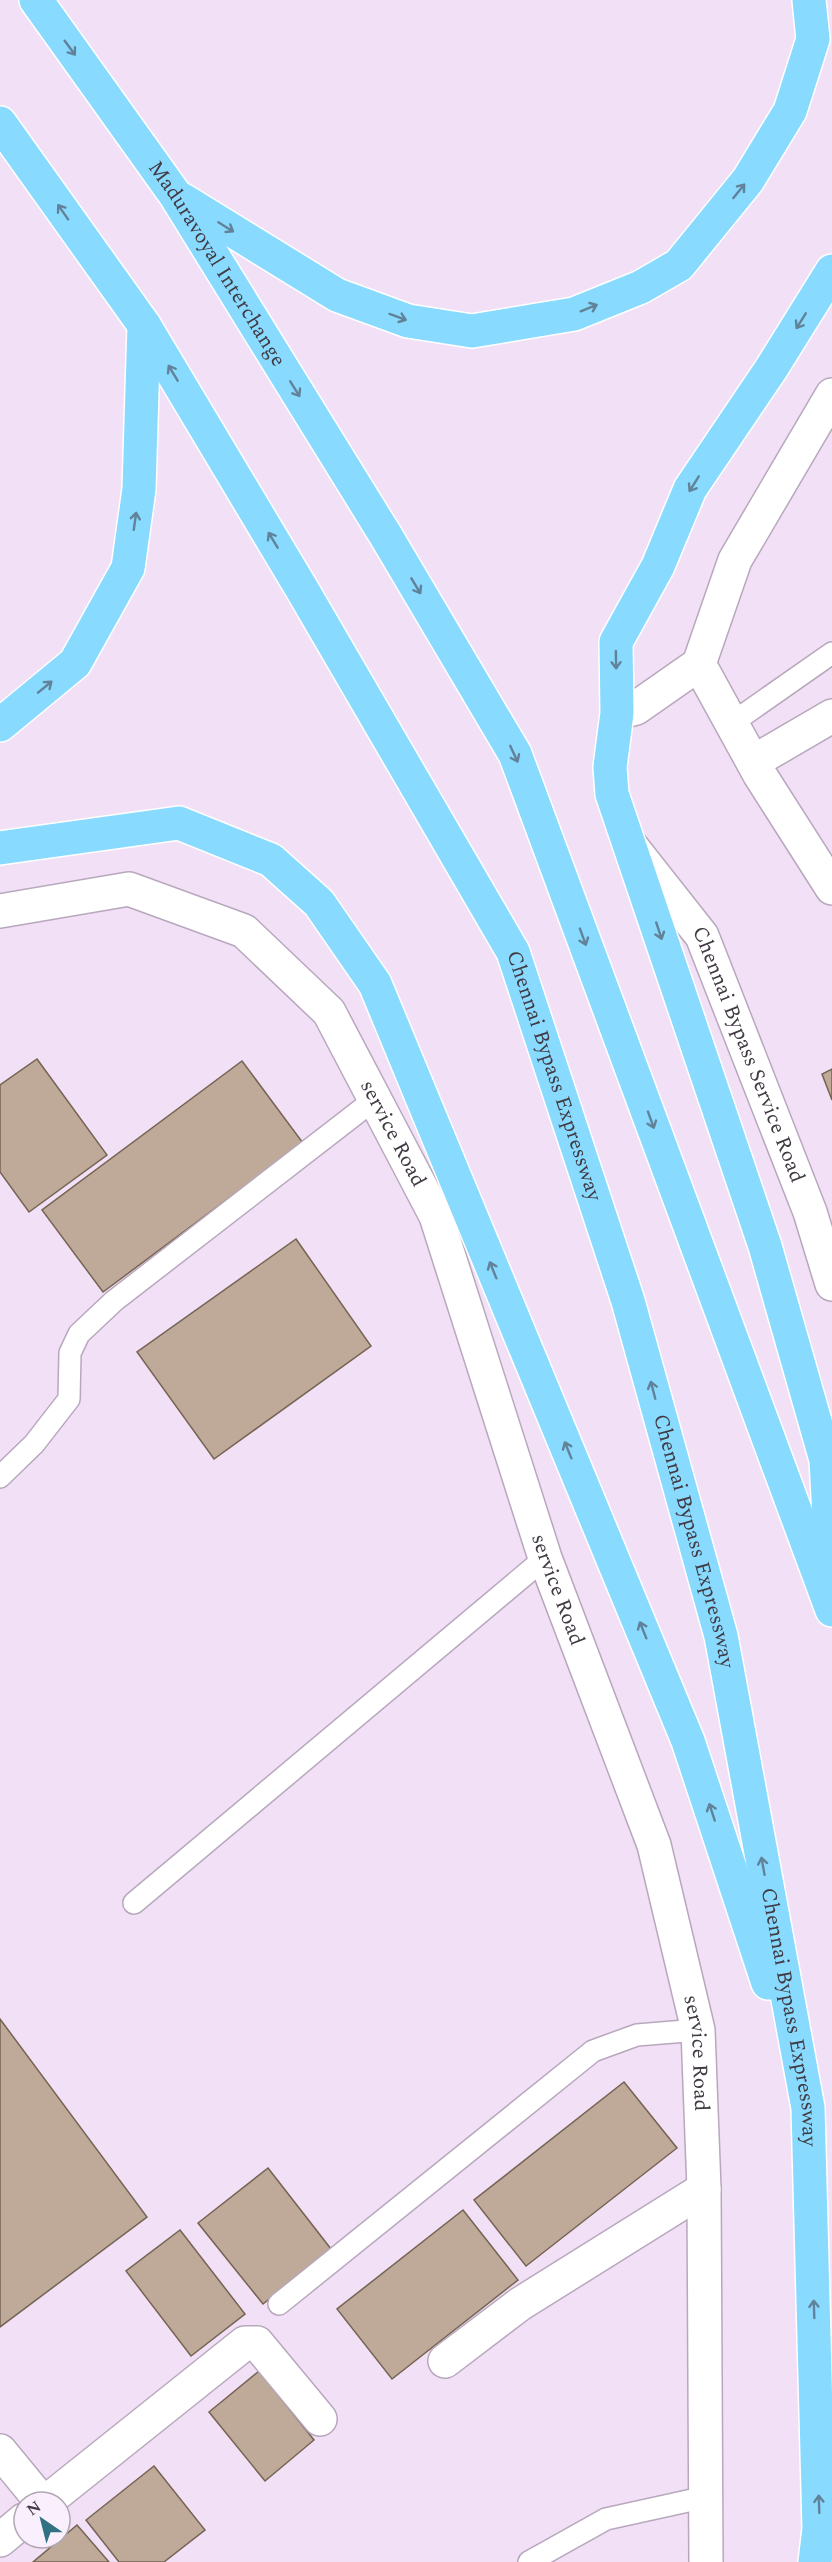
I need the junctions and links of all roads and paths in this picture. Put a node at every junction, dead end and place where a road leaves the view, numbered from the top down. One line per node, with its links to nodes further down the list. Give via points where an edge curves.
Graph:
1 (36, 0): 4 (highway, Maduravoyal Interchange, one-way to 4)
2 (809, 0): 4 (highway, one-way to 2, via 337,295 408,321 472,331 574,314 641,287 679,265 748,180 790,111 813,39)
3 (0, 123): 6 (highway, one-way to 3)
4 (176, 196): 24 (highway, Maduravoyal Interchange, one-way to 24, via 515,754)
5 (832, 271): 10 (highway, one-way to 10, via 690,489 658,566 616,642)
6 (144, 325): 13 (highway, one-way to 6, via 75,663 128,568 139,489); 27 (highway, Chennai Bypass Expressway, one-way to 6, via 721,1636 628,1301 513,952)
7 (832, 395): 9 (street, via 735,560)
8 (832, 653): 12 (lane)
9 (699, 664): 10 (street, via 636,708); 12 (street)
10 (617, 713): 15 (highway, via 610,766 612,794)
11 (832, 716): 14 (street)
12 (732, 723): 14 (street)
13 (0, 725)
14 (753, 762): 17 (street)
15 (630, 844): 20 (street, Chennai Bypass Service Road, via 702,936 810,1212); 23 (highway, one-way to 23, via 765,1246 826,1460)
16 (0, 848): 27 (highway, one-way to 16, via 688,1741 375,984 319,903 271,860 179,823)
17 (832, 888)
18 (0, 911): 19 (street, service Road, via 129,889 244,931 329,1012)
19 (375, 1099): 21 (lane, via 114,1300 79,1334 70,1353 69,1399 34,1444); 22 (street, service Road, via 436,1216)
20 (832, 1284)
21 (0, 1477)
22 (545, 1558): 25 (lane); 26 (street, service Road, via 654,1845)
23 (832, 1572)
24 (832, 1610)
25 (134, 1903)
26 (698, 2030): 28 (street, service Road); 29 (lane, via 638,2034 593,2051)
27 (808, 2108): 40 (highway, Chennai Bypass Expressway, one-way to 27, via 819,2529)
28 (704, 2189): 30 (street, via 520,2304); 35 (street, service Road)
29 (279, 2304)
30 (445, 2361)
31 (320, 2419): 34 (street, via 252,2341)
32 (0, 2451): 33 (street)
33 (34, 2490)
34 (59, 2490)
35 (706, 2497): 38 (lane, via 606,2519); 39 (street, service Road)
36 (12, 2530): 37 (street)
37 (0, 2540)
38 (529, 2562)
39 (706, 2562)
40 (815, 2562)

